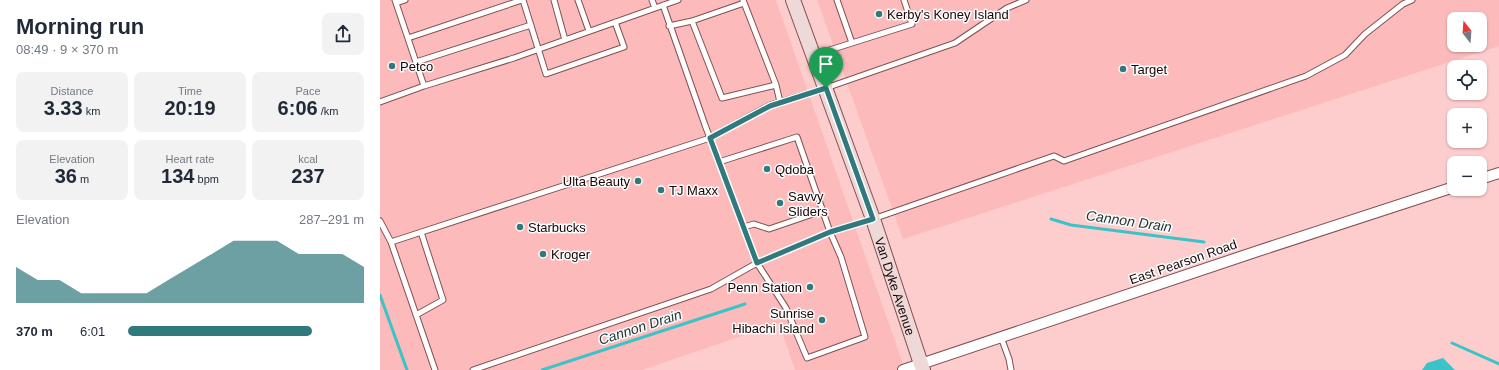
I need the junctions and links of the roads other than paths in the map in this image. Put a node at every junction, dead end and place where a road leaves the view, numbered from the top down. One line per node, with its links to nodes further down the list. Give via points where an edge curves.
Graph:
1 (405, 0): 13 (lane)
2 (522, 0): 18 (lane); 21 (lane)
3 (554, 0): 22 (lane)
4 (578, 0): 20 (lane)
5 (652, 0): 15 (lane)
6 (678, 0): 14 (lane)
7 (793, 0): 25 (main road, Van Dyke Avenue)
8 (837, 0): 23 (lane)
9 (904, 0): 23 (lane, via 912,24)
10 (1026, 0): 29 (lane, via 1007,8 954,43)
11 (1412, 0): 38 (lane, via 1403,4 1365,34 1345,55 1306,76 1064,160 1054,156)
12 (743, 1): 16 (lane); 27 (lane)
13 (396, 2): 21 (lane)
14 (663, 5): 15 (lane); 19 (lane)
15 (655, 8): 17 (lane)
16 (692, 21): 19 (lane); 27 (lane, via 722,98)
17 (615, 22): 20 (lane); 24 (lane, via 624,47 546,74)
18 (531, 25): 24 (lane); 26 (lane)
19 (669, 26): 32 (lane)
20 (589, 31): 22 (lane)
21 (408, 38): 26 (lane)
22 (564, 40): 24 (lane)
23 (852, 43): 25 (lane)
24 (539, 49): 28 (lane)
25 (814, 55): 29 (main road, Van Dyke Avenue)
26 (416, 62): 28 (lane)
27 (776, 85): 31 (lane)
28 (424, 86): 30 (lane)
29 (826, 88): 31 (lane); 38 (main road, Van Dyke Avenue)
30 (380, 102)
31 (780, 102): 32 (lane)
32 (710, 138): 33 (lane); 41 (lane)
33 (719, 162): 37 (lane, via 796,137); 40 (lane)
34 (1499, 173): 35 (street)
35 (1487, 177)
36 (1447, 189): 46 (street, East Pearson Road)
37 (822, 211): 40 (lane, via 769,229 754,224); 42 (lane)
38 (873, 219): 42 (lane); 47 (main road, Van Dyke Avenue)
39 (380, 221): 43 (lane)
40 (744, 227): 44 (lane)
41 (421, 232): 43 (lane); 45 (lane, via 443,300)
42 (830, 232): 44 (lane); 44 (lane, via 841,257 865,336 807,358 786,308)
43 (391, 242): 45 (lane)
44 (757, 263): 49 (lane, via 711,289)
45 (416, 315): 48 (lane)
46 (1001, 337): 47 (street, East Pearson Road); 51 (lane)
47 (922, 367): 50 (street, East Pearson Road)
48 (435, 370)
49 (473, 370)
50 (904, 370)
51 (1011, 370)

